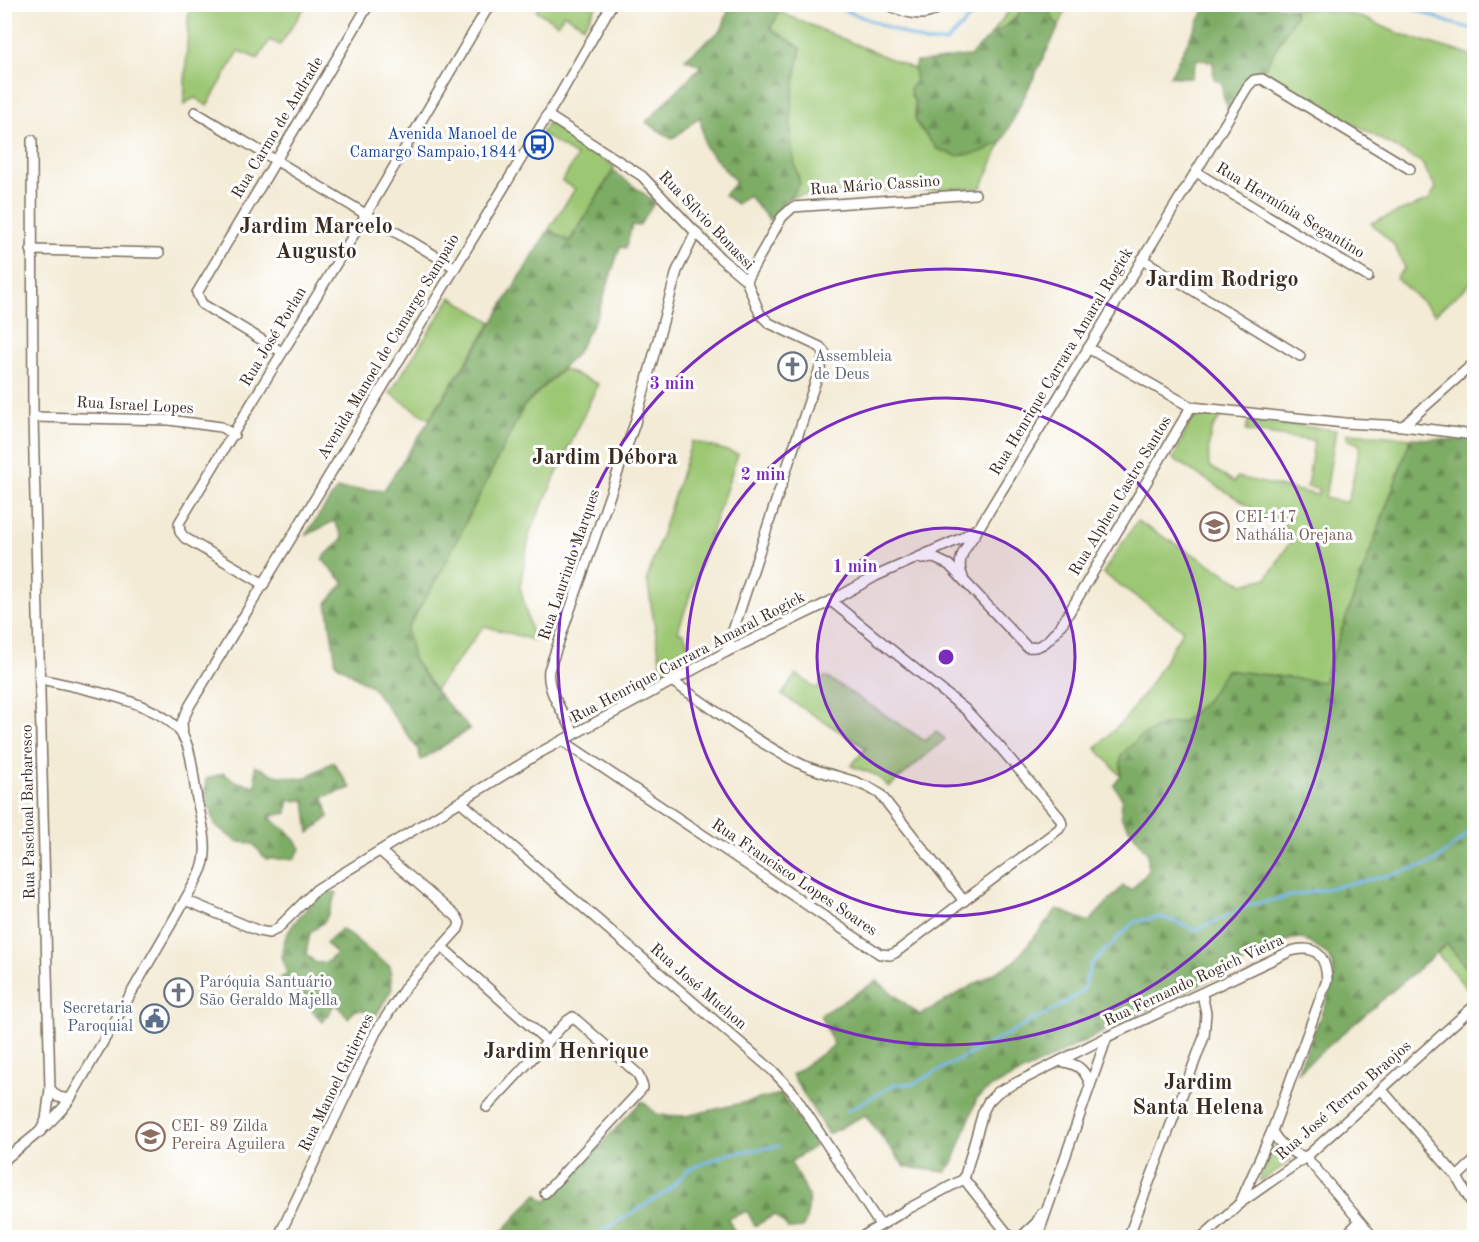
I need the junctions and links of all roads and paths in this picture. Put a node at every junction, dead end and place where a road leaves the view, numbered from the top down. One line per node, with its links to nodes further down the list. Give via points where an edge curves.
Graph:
1 (369, 4): 9 (street, Rua Carmo de Andrade)
2 (490, 4): 13 (street, Rua José Porlan)
3 (612, 4): 7 (street, Avenida Manoel de Camargo Sampaio)
4 (886, 4): 5 (street, via 901,12 914,13 931,13)
5 (936, 4)
6 (195, 112): 9 (street)
7 (547, 115): 14 (street, Rua Sílvio Bonassi, via 642,176); 18 (street, Avenida Manoel de Camargo Sampaio)
8 (32, 140): 15 (street, Rua Paschoal Barbaresco)
9 (276, 161): 13 (street); 22 (street, Rua Carmo de Andrade, via 198,299)
10 (1410, 169): 11 (street, Rua Henrique Carrara Amaral Rogick, via 1262,79 1248,86)
11 (1196, 172): 17 (street, Rua Henrique Carrara Amaral Rogick); 19 (street, Rua Hermínia Segantino)
12 (975, 194): 20 (street, Rua Mário Cassino, via 793,207 782,217)
13 (366, 214): 18 (street); 22 (street, Rua José Porlan)
14 (696, 232): 20 (street, Rua Sílvio Bonassi); 40 (street, Rua Laurindo Marques, via 677,271 635,423 549,670 551,689)
15 (31, 250): 16 (street); 26 (street, Rua Paschoal Barbaresco)
16 (159, 253)
17 (1142, 259): 21 (street, Rua Henrique Carrara Amaral Rogick); 23 (street)
18 (454, 267): 33 (street, Avenida Manoel de Camargo Sampaio)
19 (1368, 277)
20 (746, 280): 35 (street, Rua Sílvio Bonassi, via 760,314 769,323 825,353)
21 (1088, 348): 25 (street); 30 (street, Rua Henrique Carrara Amaral Rogick)
22 (282, 352): 28 (street, Rua José Porlan)
23 (1300, 356)
24 (1474, 363): 27 (street)
25 (1191, 407): 27 (street, Rua Alpheu Castro Santos); 32 (street, Rua Alpheu Castro Santos, via 1064,621 1045,643 1027,647)
26 (33, 417): 28 (street, Rua Israel Lopes, via 168,420 221,427); 36 (street, Rua Paschoal Barbaresco)
27 (1402, 426): 29 (street, Rua Alpheu Castro Santos)
28 (234, 435): 33 (street, Rua José Porlan, via 180,523 180,532)
29 (1474, 435)
30 (980, 526): 31 (street, Rua Henrique Carrara Amaral Rogick); 32 (street, via 960,559)
31 (911, 561): 32 (street, Rua Alpheu Castro Santos, via 934,558); 34 (street, Rua Henrique Carrara Amaral Rogick)
32 (965, 581)
33 (264, 584): 38 (street, Avenida Manoel de Camargo Sampaio)
34 (831, 601): 35 (street, Rua Henrique Carrara Amaral Rogick); 46 (street, Rua Francisco Lopes Soares, via 966,710 1060,818 1059,829)
35 (726, 652): 37 (street, Rua Henrique Carrara Amaral Rogick)
36 (41, 679): 39 (street, via 138,704); 54 (street, Rua Paschoal Barbaresco)
37 (673, 682): 40 (street, Rua Henrique Carrara Amaral Rogick); 46 (street, via 805,766 866,784 880,794)
38 (190, 705): 39 (street, Avenida Manoel de Camargo Sampaio); 41 (street, Avenida Manoel de Camargo Sampaio, via 182,722)
39 (172, 724): 41 (street, Avenida Manoel de Camargo Sampaio)
40 (575, 734): 42 (street, Rua Henrique Carrara Amaral Rogick)
41 (183, 737): 45 (street, Avenida Manoel de Camargo Sampaio, via 205,855)
42 (563, 741): 43 (street, Rua Henrique Carrara Amaral Rogick); 46 (street, Rua Francisco Lopes Soares, via 880,954 896,953)
43 (461, 802): 44 (street, Rua Henrique Carrara Amaral Rogick); 70 (street, Rua José Muchon, via 772,1070 792,1091)
44 (380, 851): 45 (street, Rua Henrique Carrara Amaral Rogick, via 316,889 269,933); 47 (street, Rua Manoel Gutierres, via 457,917 458,929)
45 (185, 900): 56 (street, Avenida Manoel de Camargo Sampaio)
46 (964, 901)
47 (442, 946): 51 (street); 71 (street, Rua Manoel Gutierres, via 406,985 376,1032)
48 (1202, 994): 50 (street, Rua Fernando Rogich Vieira); 58 (street, Rua Fernando Rogich Vieira, via 1301,948 1310,949 1324,960 1327,980); 76 (street, via 1206,1013 1204,1037)
49 (1474, 1006): 55 (street, Rua José Terron Braojos)
50 (1107, 1037): 52 (street, Rua Fernando Rogich Vieira); 53 (street)
51 (547, 1041): 57 (street); 65 (street, via 573,1017 639,1074 643,1087)
52 (1060, 1061): 53 (street, via 1077,1065); 64 (street, Rua Fernando Rogich Vieira, via 998,1092 988,1102)
53 (1090, 1084): 66 (street)
54 (50, 1089): 56 (street, via 58,1097); 59 (street, Rua Paschoal Barbaresco, via 46,1120)
55 (1382, 1090): 60 (street, Rua José Terron Braojos); 63 (street)
56 (70, 1099): 59 (street, Avenida Manoel de Camargo Sampaio)
57 (487, 1107)
58 (1272, 1131): 60 (street, via 1282,1146); 67 (street, Rua Fernando Rogich Vieira)
59 (40, 1132): 61 (street, Avenida Manoel de Camargo Sampaio)
60 (1306, 1157): 67 (street, Rua José Terron Braojos); 69 (street)
61 (4, 1160)
62 (1474, 1161): 63 (street)
63 (1457, 1177): 68 (street)
64 (964, 1179): 70 (street); 73 (street)
65 (545, 1193)
66 (1048, 1203): 74 (street, via 1036,1223); 75 (street)
67 (1240, 1203): 77 (street, Rua José Terron Braojos)
68 (1474, 1207)
69 (1359, 1222): 78 (street); 79 (street)
70 (880, 1226): 72 (street)
71 (278, 1238)
72 (860, 1238)
73 (1011, 1238)
74 (1020, 1238)
75 (1037, 1238)
76 (1128, 1238)
77 (1201, 1238)
78 (1343, 1238)
79 (1374, 1238)

